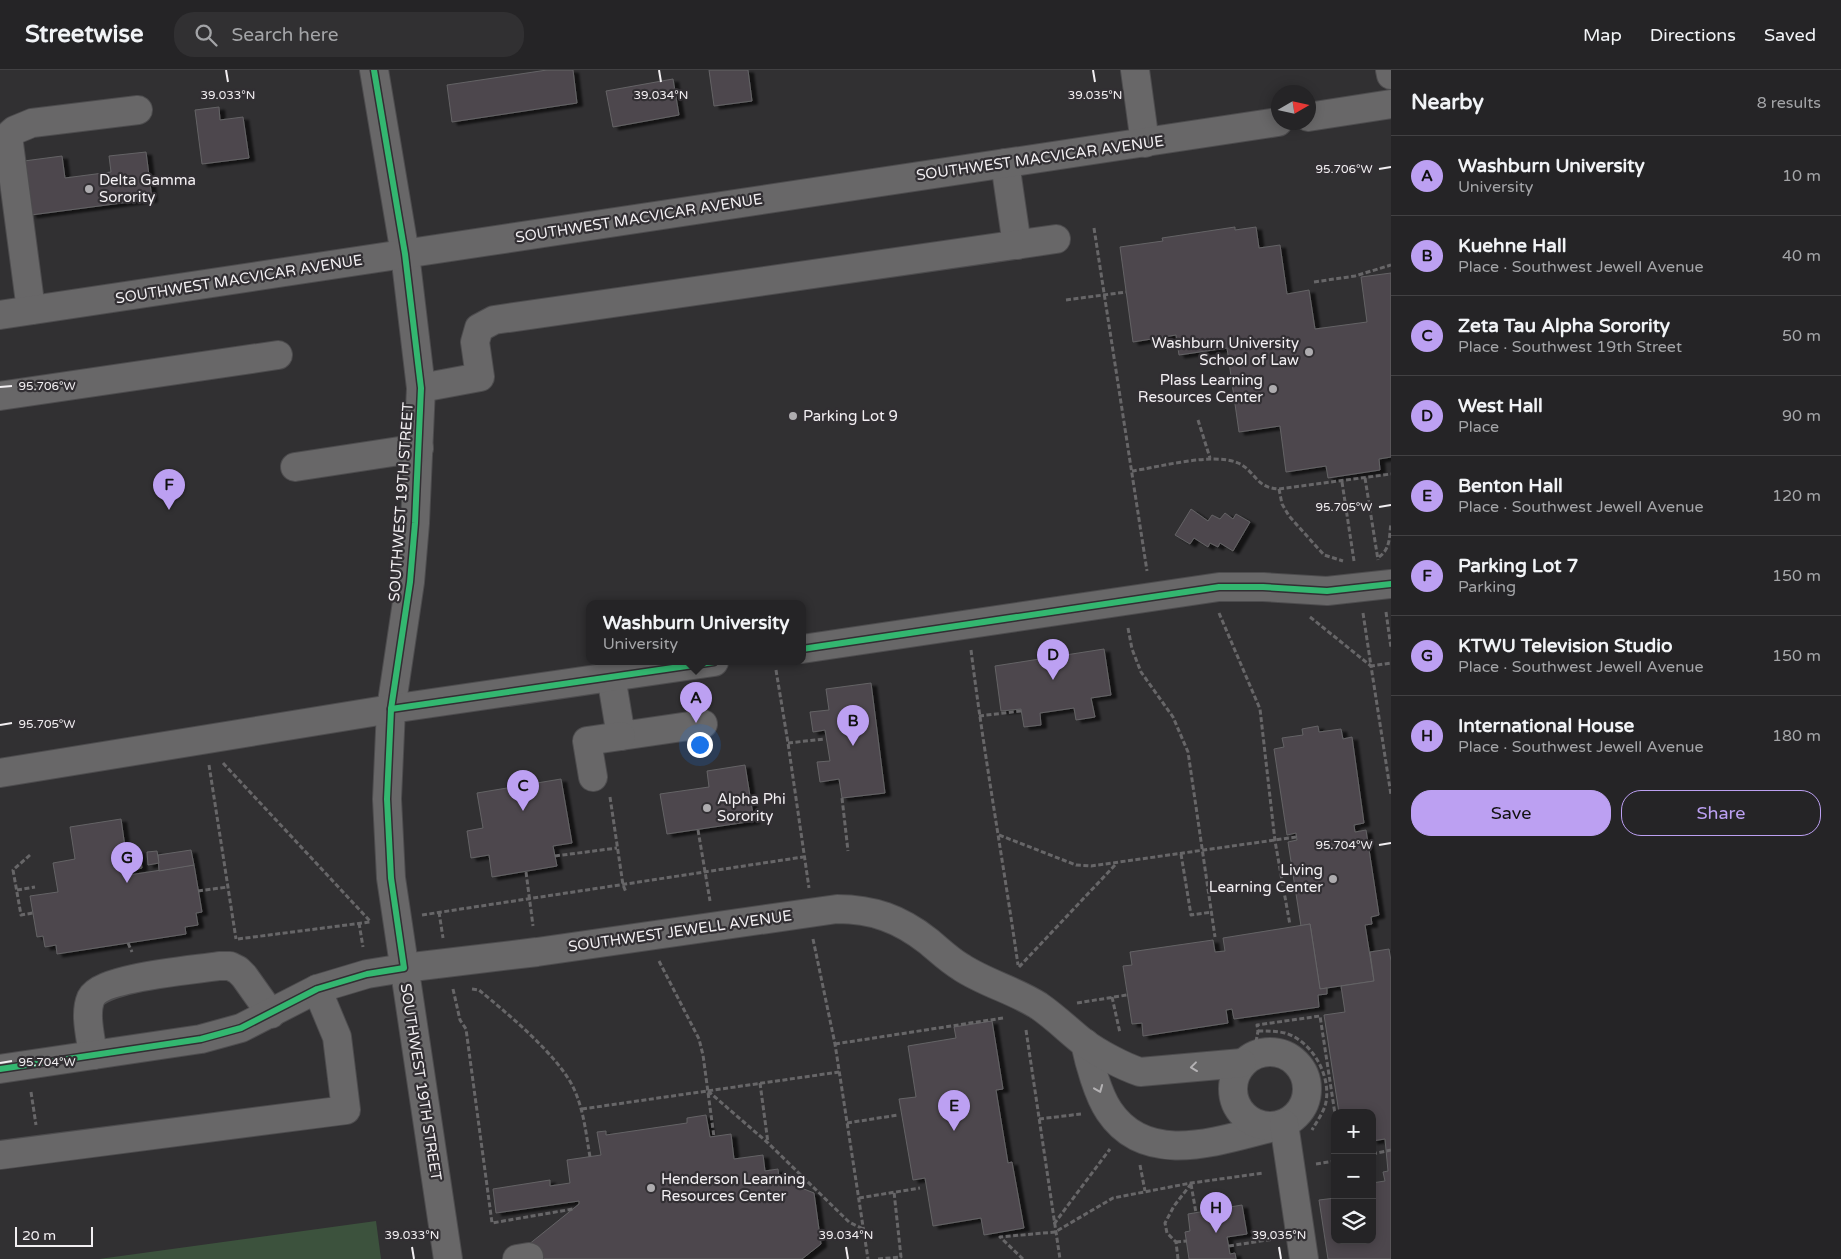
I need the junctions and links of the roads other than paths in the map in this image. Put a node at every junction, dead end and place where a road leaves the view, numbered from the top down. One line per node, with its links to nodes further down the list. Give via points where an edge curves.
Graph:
1 (374, 70): 13 (street, SOUTHWEST 19TH STREET)
2 (1134, 70): 9 (street)
3 (1390, 70): 4 (street)
4 (1391, 75)
5 (1391, 104): 7 (street)
6 (138, 110): 14 (street, via 32,123 8,136)
7 (1316, 116)
8 (1271, 123): 9 (street, SOUTHWEST MACVICAR AVENUE)
9 (1145, 142): 10 (street, SOUTHWEST MACVICAR AVENUE)
10 (1005, 163): 12 (street); 13 (street, SOUTHWEST MACVICAR AVENUE)
11 (1056, 239): 12 (street)
12 (1017, 245): 17 (street, via 494,320 479,328 475,342 480,377)
13 (405, 254): 14 (street, SOUTHWEST MACVICAR AVENUE); 17 (street, SOUTHWEST 19TH STREET)
14 (31, 310): 15 (street, SOUTHWEST MACVICAR AVENUE)
15 (0, 314)
16 (278, 355): 18 (street)
17 (421, 388): 19 (street, SOUTHWEST 19TH STREET)
18 (0, 396)
19 (419, 448): 20 (street); 25 (street, SOUTHWEST 19TH STREET, via 410,582)
20 (295, 467)
21 (1385, 586): 22 (street, via 1327,591 1219,587)
22 (806, 648)
23 (692, 665): 24 (street)
24 (611, 676): 25 (street); 27 (street)
25 (391, 709): 28 (street); 30 (street, SOUTHWEST 19TH STREET, via 388,829 391,878)
26 (703, 724): 27 (street)
27 (621, 736): 29 (street, via 587,741)
28 (0, 773)
29 (593, 777)
30 (404, 968): 31 (street, SOUTHWEST JEWELL AVENUE, via 367,974); 33 (street, SOUTHWEST JEWELL AVENUE, via 837,908 859,909 881,914 906,927 959,966 1039,1006); 39 (street, SOUTHWEST 19TH STREET)
31 (317, 989): 32 (street, SOUTHWEST JEWELL AVENUE); 38 (street, via 337,1037 346,1110)
32 (271, 1014): 35 (street, SOUTHWEST JEWELL AVENUE, via 241,1028 201,1039); 35 (street, via 244,976 230,966 123,981 97,991 92,998 88,1010)
33 (1085, 1043): 34 (street, SOUTHWEST JEWELL AVENUE, one-way to 33, via 1140,1072); 37 (street, one-way to 37, via 1091,1069 1108,1110 1125,1130 1144,1141 1165,1146 1190,1145)
34 (1252, 1049): 37 (street, via 1283,1054 1302,1068 1307,1081 1307,1098); 37 (street, via 1234,1076 1232,1093 1237,1108 1248,1120 1260,1126)
35 (93, 1055): 36 (street, SOUTHWEST JEWELL AVENUE)
36 (0, 1069)
37 (1288, 1129): 40 (street)
38 (0, 1155)
39 (448, 1259)
40 (1304, 1259)

